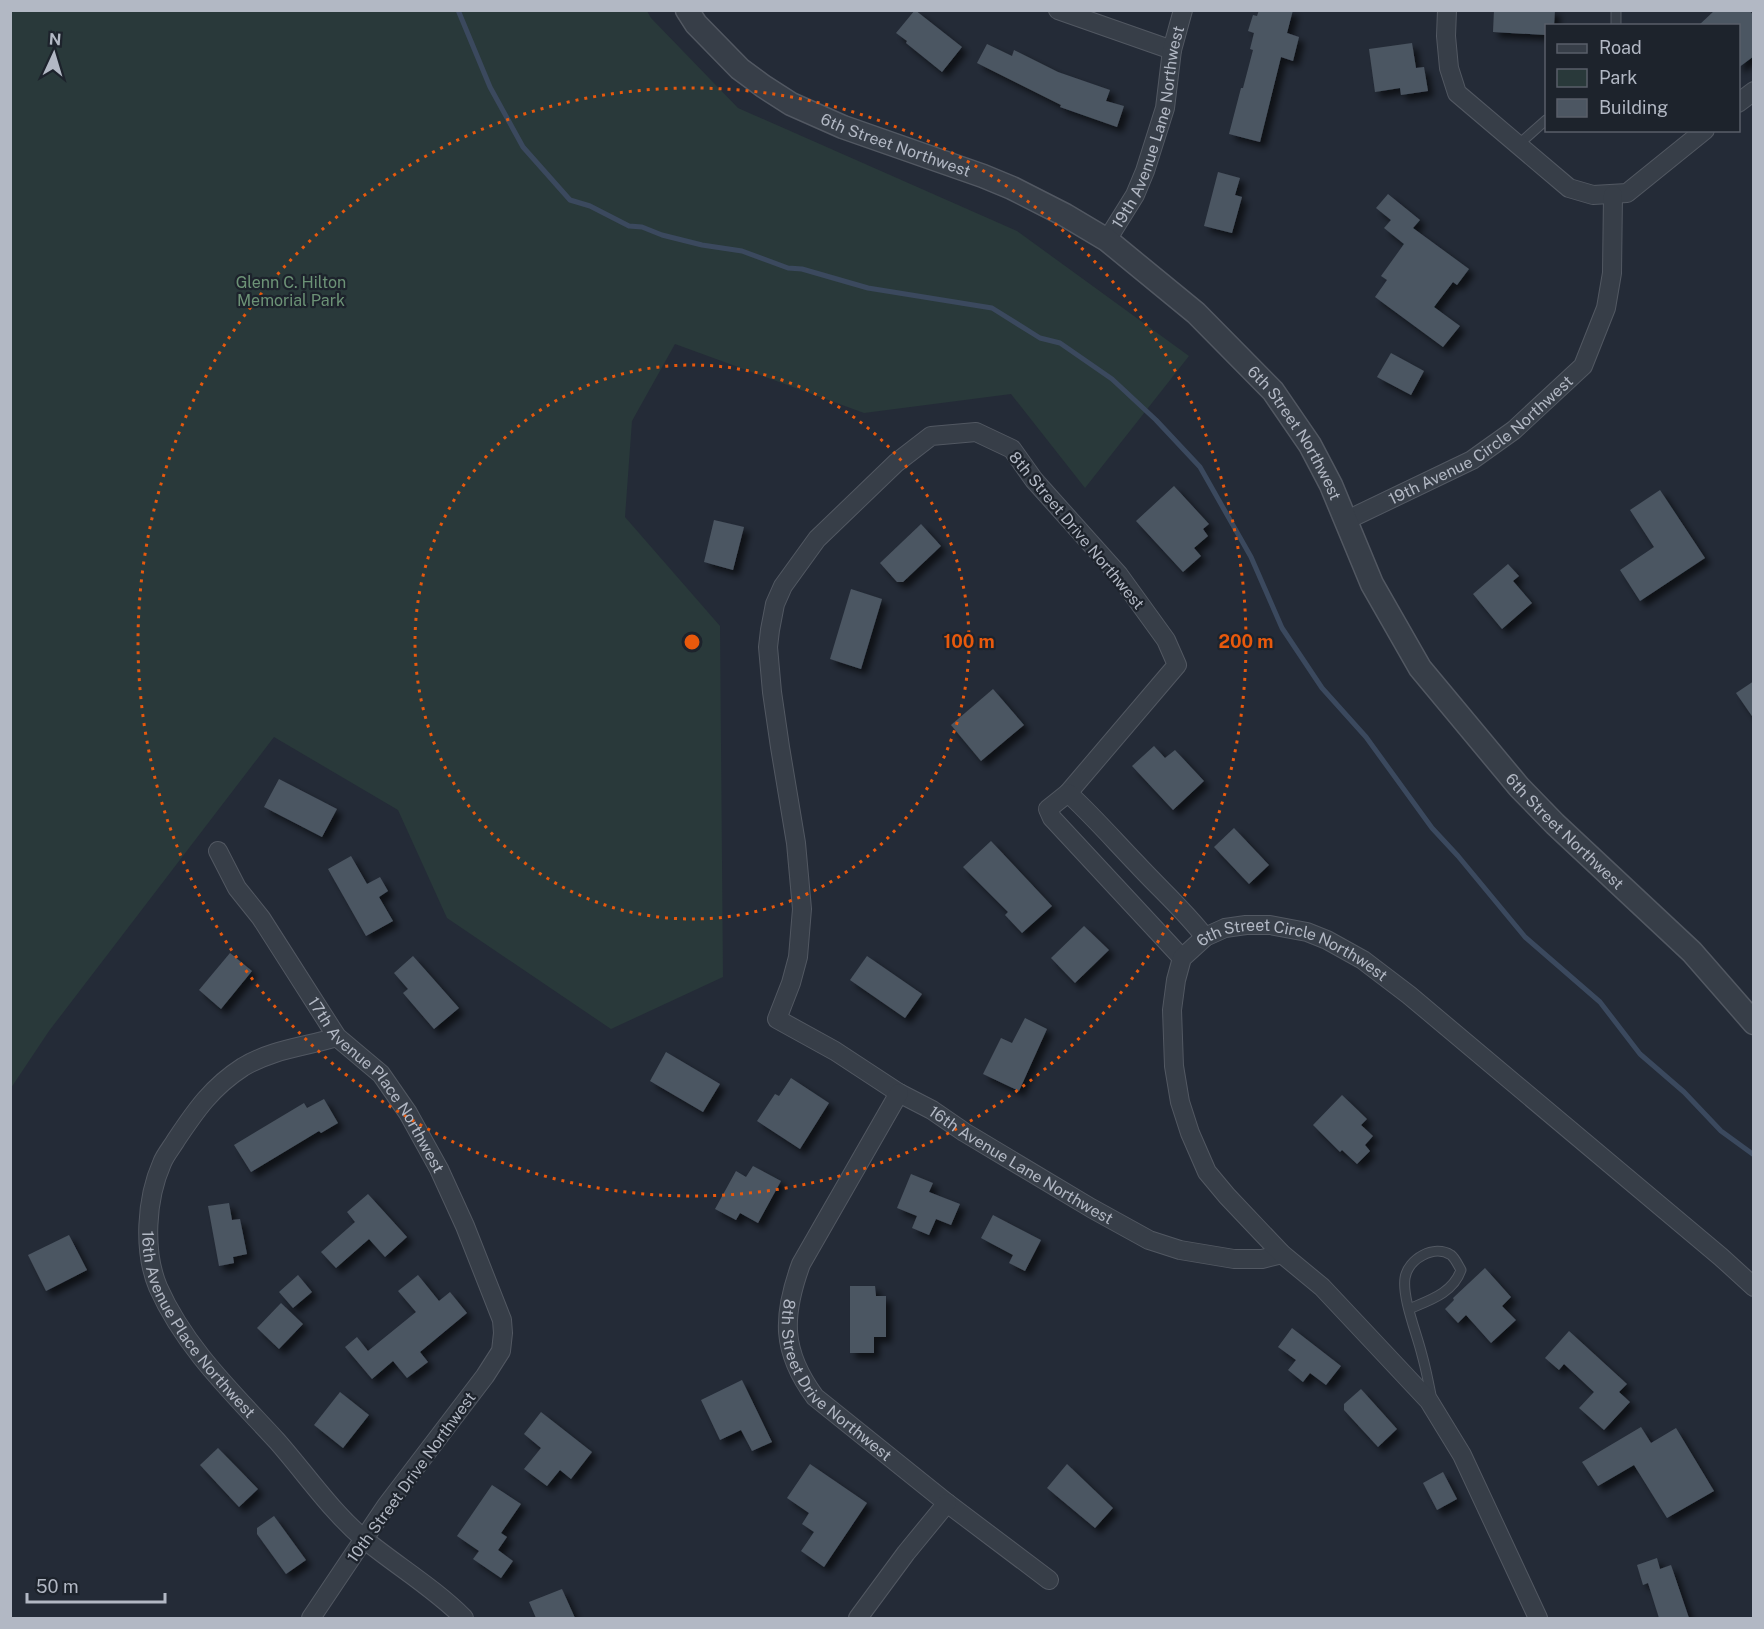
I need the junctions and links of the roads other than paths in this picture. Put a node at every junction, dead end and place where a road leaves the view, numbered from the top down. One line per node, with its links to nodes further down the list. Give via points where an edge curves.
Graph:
1 (687, 10): 12 (street, 6th Street Northwest, via 740,69 791,104 843,127 1012,188)
2 (1058, 10): 5 (street)
3 (1183, 10): 5 (street, 19th Avenue Lane Northwest)
4 (1448, 10): 10 (street, via 1449,68 1457,93)
5 (1172, 50): 12 (street, 19th Avenue Lane Northwest, via 1165,108 1145,171)
6 (1754, 91): 7 (street)
7 (1740, 102)
8 (1545, 121): 10 (lane)
9 (1703, 132): 11 (street, via 1639,185 1627,193)
10 (1519, 144): 11 (street, via 1569,188 1593,195)
11 (1613, 195): 13 (street, 19th Avenue Circle Northwest, via 1612,273 1606,308 1583,366 1514,430 1472,460)
12 (1107, 240): 13 (street, 6th Street Northwest, via 1196,313 1273,391 1310,445)
13 (1345, 521): 19 (street, 6th Street Northwest, via 1372,584 1420,668 1520,787 1692,952)
14 (1068, 794): 16 (street, via 1190,917); 17 (street, via 1048,809 1052,818); 18 (street, 8th Street Drive Northwest, via 1177,665 1166,640 1119,575 1034,480 1012,448 976,432 931,436 896,463 817,539 783,586 776,604 768,647 802,909 798,957)
15 (218, 851): 20 (street, 17th Avenue Place Northwest, via 237,888)
16 (1205, 937): 17 (street, 6th Street Circle Northwest); 23 (street, 6th Street Circle Northwest, via 1246,924 1270,925 1327,940 1364,960 1462,1038)
17 (1182, 958): 22 (street, 6th Street Circle Northwest, via 1172,1010 1172,1040 1180,1102 1190,1133 1207,1172)
18 (777, 1019): 21 (street, 16th Avenue Lane Northwest)
19 (1754, 1023)
20 (338, 1036): 25 (street, 17th Avenue Place Northwest, via 381,1074 408,1113 465,1226 502,1320); 28 (street, 16th Avenue Place Northwest, via 270,1054 217,1085 162,1163 148,1235 158,1286 188,1340)
21 (899, 1093): 22 (street, 16th Avenue Lane Northwest, via 1149,1240 1234,1259); 27 (street, 8th Street Drive Northwest, via 801,1264 790,1293 788,1329 801,1379 815,1397)
22 (1282, 1254): 26 (street, 6th Street Circle Northwest, via 1322,1287)
23 (1754, 1287)
24 (1409, 1309): 24 (lane, via 1405,1279 1409,1266 1426,1253 1440,1250 1453,1256 1461,1270 1457,1282 1437,1297); 26 (lane)
25 (503, 1333): 28 (street, 10th Street Drive Northwest, via 501,1351 485,1376)
26 (1433, 1408): 33 (street, 6th Street Circle Northwest, via 1462,1455)
27 (947, 1503): 29 (street, 8th Street Drive Northwest); 32 (street)
28 (364, 1539): 30 (street, 10th Street Drive Northwest); 31 (street, 16th Avenue Place Northwest)
29 (1049, 1580)
30 (311, 1618)
31 (464, 1618)
32 (858, 1618)
33 (1538, 1618)

